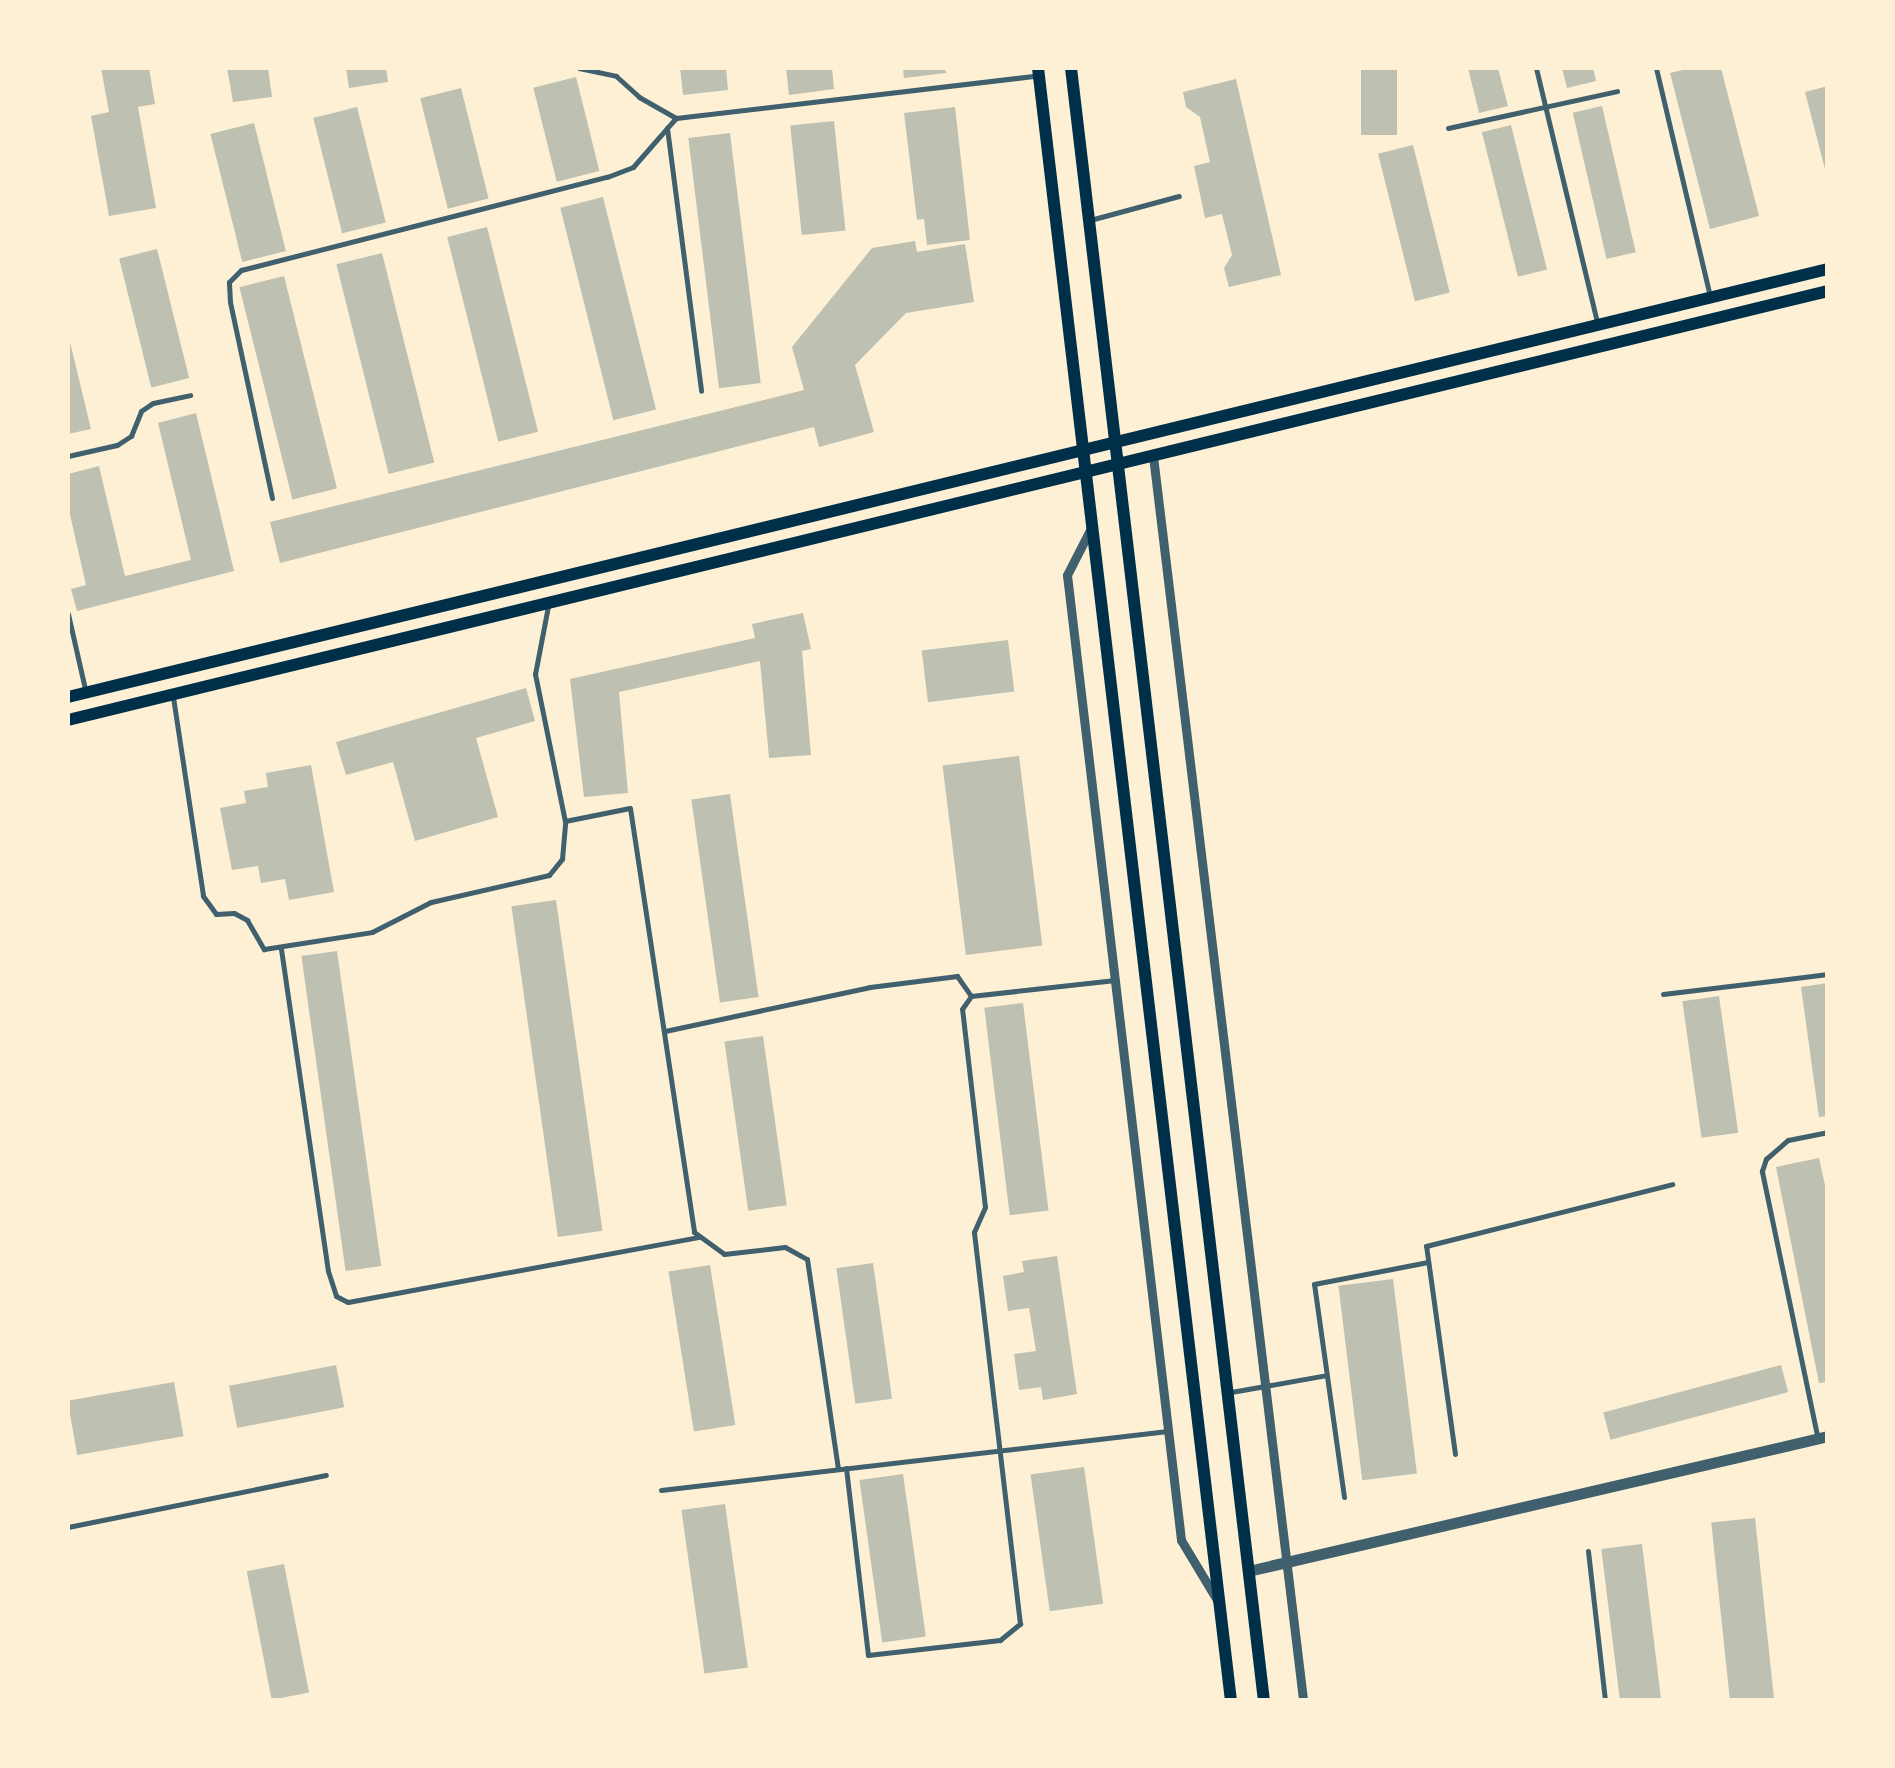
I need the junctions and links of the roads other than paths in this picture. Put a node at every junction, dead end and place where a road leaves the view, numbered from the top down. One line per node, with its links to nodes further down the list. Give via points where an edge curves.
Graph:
1 (579, 68): 7 (lane)
2 (623, 68): 7 (lane)
3 (1071, 68): 14 (main road)
4 (1536, 68): 9 (lane)
5 (1656, 68): 17 (lane)
6 (1038, 71): 10 (lane); 22 (main road)
7 (624, 82): 10 (lane)
8 (1617, 91): 9 (lane)
9 (1545, 107): 12 (lane); 18 (lane)
10 (676, 118): 11 (lane)
11 (668, 128): 19 (lane); 27 (lane, via 633,167 607,177 241,270 229,282 230,302)
12 (1448, 128)
13 (1179, 196): 14 (lane)
14 (1089, 220): 21 (main road)
15 (1828, 269): 17 (main road)
16 (1828, 291): 24 (main road)
17 (1710, 297): 18 (main road)
18 (1598, 325): 21 (main road)
19 (701, 390)
20 (190, 395): 23 (lane, via 153,402 118,444)
21 (1115, 442): 22 (main road); 25 (main road)
22 (1083, 450): 26 (main road); 31 (main road)
23 (68, 456)
24 (1152, 456): 25 (main road); 47 (street)
25 (1118, 464): 26 (main road); 48 (main road)
26 (1086, 472): 28 (main road); 29 (main road)
27 (272, 498)
28 (1092, 525): 38 (street, via 1068,575); 61 (main road)
29 (549, 603): 32 (main road); 35 (lane, via 535,674)
30 (68, 614): 31 (lane)
31 (86, 693): 33 (main road)
32 (172, 694): 34 (main road); 36 (lane, via 208,909 246,920 264,949)
33 (68, 697)
34 (68, 720)
35 (565, 822): 36 (lane, via 562,859 550,875 431,902 372,932); 41 (lane, via 630,808)
36 (280, 949): 44 (lane, via 336,1296 348,1302)
37 (1828, 974): 39 (lane)
38 (1115, 980): 40 (lane); 49 (street)
39 (1664, 994)
40 (971, 996): 41 (lane, via 957,976 870,987); 51 (lane, via 962,1008 985,1207 974,1232)
41 (664, 1031): 44 (lane)
42 (1828, 1132): 50 (lane, via 1788,1140 1762,1171)
43 (1672, 1184): 45 (lane, via 1435,1241 1426,1246)
44 (698, 1238): 53 (lane, via 724,1254 785,1247 807,1259)
45 (1428, 1262): 46 (lane, via 1314,1284); 52 (lane)
46 (1326, 1375): 47 (lane); 56 (lane)
47 (1265, 1386): 48 (lane); 59 (street)
48 (1227, 1392): 60 (main road)
49 (1168, 1431): 51 (lane); 61 (street, via 1181,1540)
50 (1822, 1437): 59 (street)
51 (1000, 1450): 53 (lane); 53 (lane, via 1020,1624 1000,1640 868,1655)
52 (1455, 1454)
53 (842, 1469): 55 (lane)
54 (326, 1474): 57 (lane)
55 (660, 1490)
56 (1344, 1497)
57 (68, 1527)
58 (1588, 1550): 65 (lane)
59 (1286, 1562): 60 (street); 64 (street)
60 (1248, 1571): 63 (main road)
61 (1220, 1605): 62 (main road)
62 (1231, 1700)
63 (1264, 1700)
64 (1303, 1700)
65 (1605, 1700)

